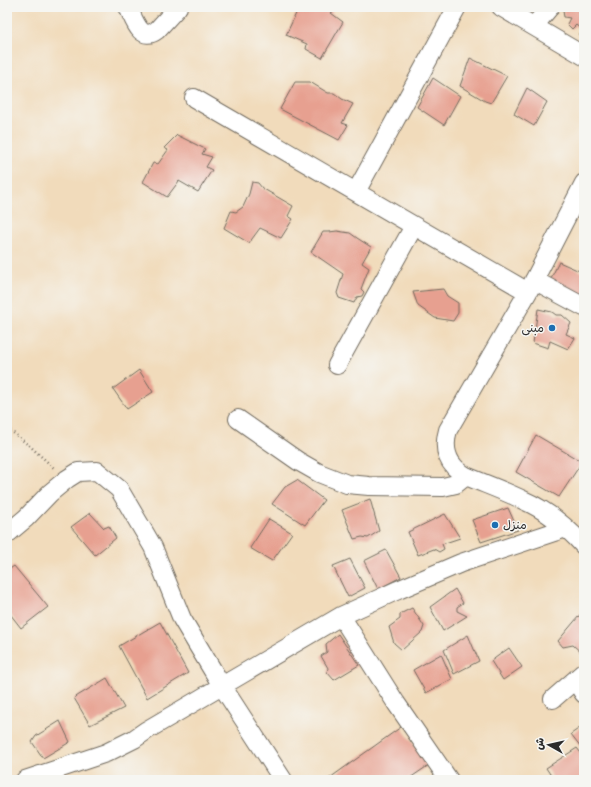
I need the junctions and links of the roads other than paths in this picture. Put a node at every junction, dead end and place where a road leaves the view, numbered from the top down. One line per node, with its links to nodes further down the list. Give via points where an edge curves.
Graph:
1 (128, 7): 2 (street, via 140,31 149,34 154,33)
2 (178, 7)
3 (457, 7): 10 (street)
4 (501, 7): 6 (street)
5 (550, 7): 6 (street)
6 (534, 26): 7 (street)
7 (584, 56)
8 (194, 98): 10 (street)
9 (584, 183): 12 (street)
10 (356, 192): 11 (street)
11 (414, 226): 12 (street); 14 (street)
12 (531, 286): 13 (street); 16 (street, via 448,430 445,444 448,457 455,468)
13 (584, 307)
14 (337, 365)
15 (238, 419): 16 (street, via 298,461 347,484 443,487 456,484)
16 (466, 476): 17 (street, via 524,500)
17 (566, 528): 19 (street); 20 (street, via 460,564)
18 (7, 534): 22 (street, via 50,493 78,472 98,471 119,489 153,547 182,619)
19 (584, 546)
20 (341, 616): 22 (street); 26 (street)
21 (581, 682): 23 (street)
22 (222, 686): 24 (street, via 106,753); 25 (street)
23 (553, 699)
24 (25, 780)
25 (283, 780)
26 (449, 780)

